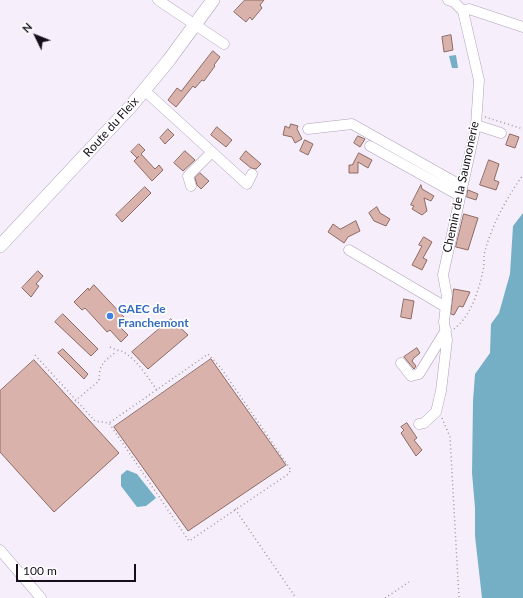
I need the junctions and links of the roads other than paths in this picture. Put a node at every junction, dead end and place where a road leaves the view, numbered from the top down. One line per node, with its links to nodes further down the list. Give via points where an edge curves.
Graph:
1 (158, 0): 5 (street)
2 (213, 0): 5 (main road, Route du Fleix)
3 (448, 0): 4 (street)
4 (463, 11): 6 (street, via 469,9); 9 (street, Chemin de la Saumonerie, via 479,80)
5 (194, 25): 7 (street); 8 (main road, Route du Fleix)
6 (523, 27)
7 (224, 44)
8 (144, 90): 13 (street); 17 (main road, Route du Fleix)
9 (476, 120): 11 (street); 16 (street, Chemin de la Saumonerie)
10 (308, 129): 16 (street, via 352,124)
11 (501, 133)
12 (370, 146): 16 (street)
13 (217, 153): 14 (street, via 247,184); 15 (street, via 188,176)
14 (252, 174)
15 (191, 186)
16 (461, 191): 19 (street, Chemin de la Saumonerie, via 443,275 447,296)
17 (0, 246)
18 (349, 250): 19 (street)
19 (444, 306): 20 (street, Chemin de la Saumonerie)
20 (447, 335): 21 (street, via 419,374 411,376); 22 (street, Chemin de la Saumonerie, via 436,412 424,423)
21 (401, 363)
22 (419, 424)
23 (0, 550): 24 (street)
24 (41, 598)

